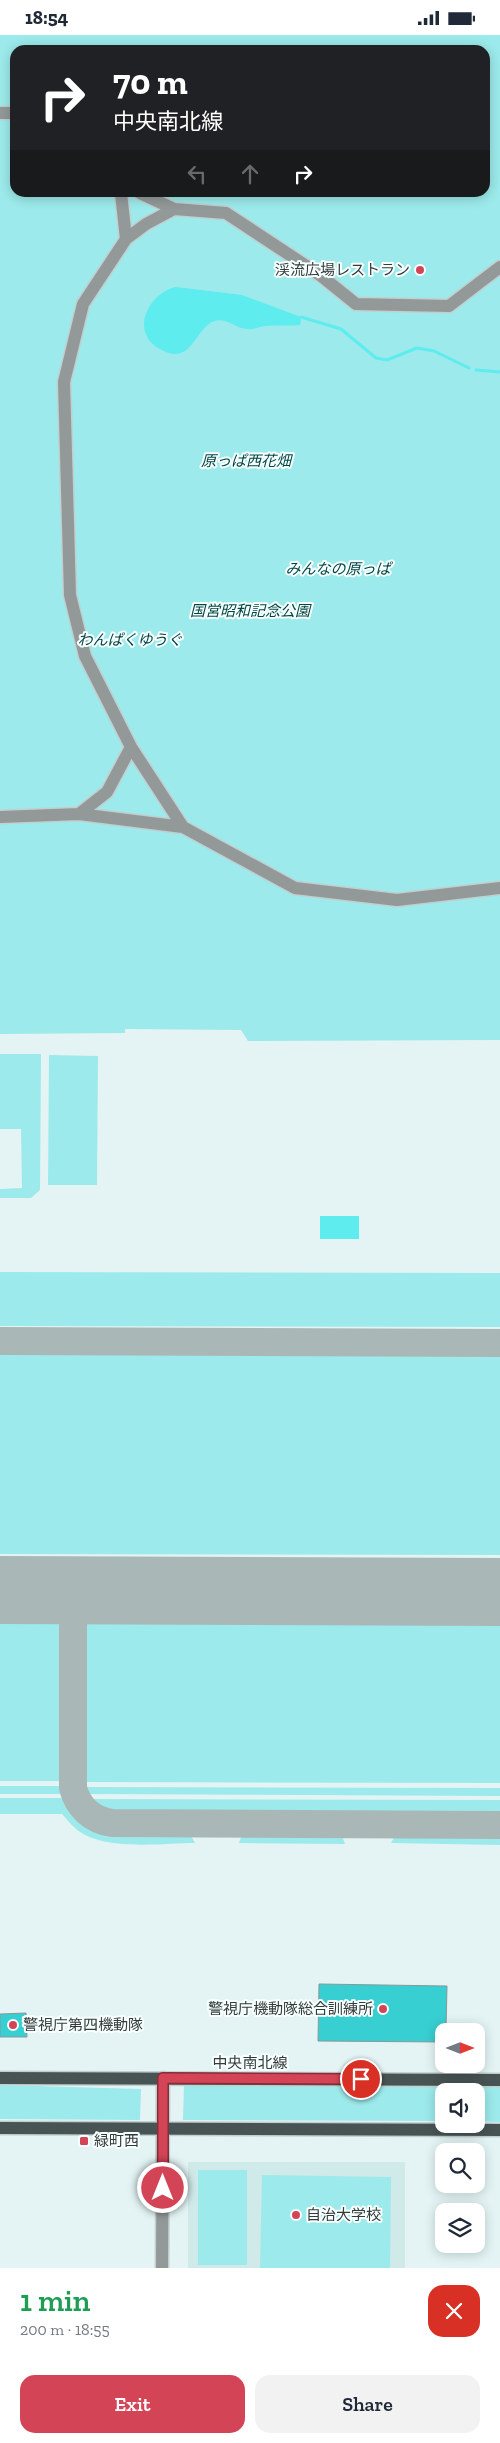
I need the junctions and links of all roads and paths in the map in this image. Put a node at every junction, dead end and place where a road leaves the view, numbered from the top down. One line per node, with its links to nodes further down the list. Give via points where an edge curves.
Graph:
1 (121, 197): 4 (street)
2 (148, 197): 3 (street)
3 (174, 209): 4 (street); 5 (street, via 226,213 320,275 356,304 449,306)
4 (126, 239): 6 (street, via 83,304 64,382 70,595 85,656)
5 (500, 267)
6 (131, 747): 7 (street, via 107,791); 9 (street)
7 (79, 814): 8 (street); 9 (street)
8 (2, 817)
9 (183, 827): 10 (street, via 295,888 397,900)
10 (500, 888)
11 (0, 2078): 12 (main road, 中央南北線)
12 (163, 2078): 13 (main road, 中央南北線); 15 (street)
13 (500, 2080)
14 (0, 2128): 15 (main road)
15 (163, 2129): 16 (main road); 17 (street)
16 (500, 2130)
17 (162, 2268)

